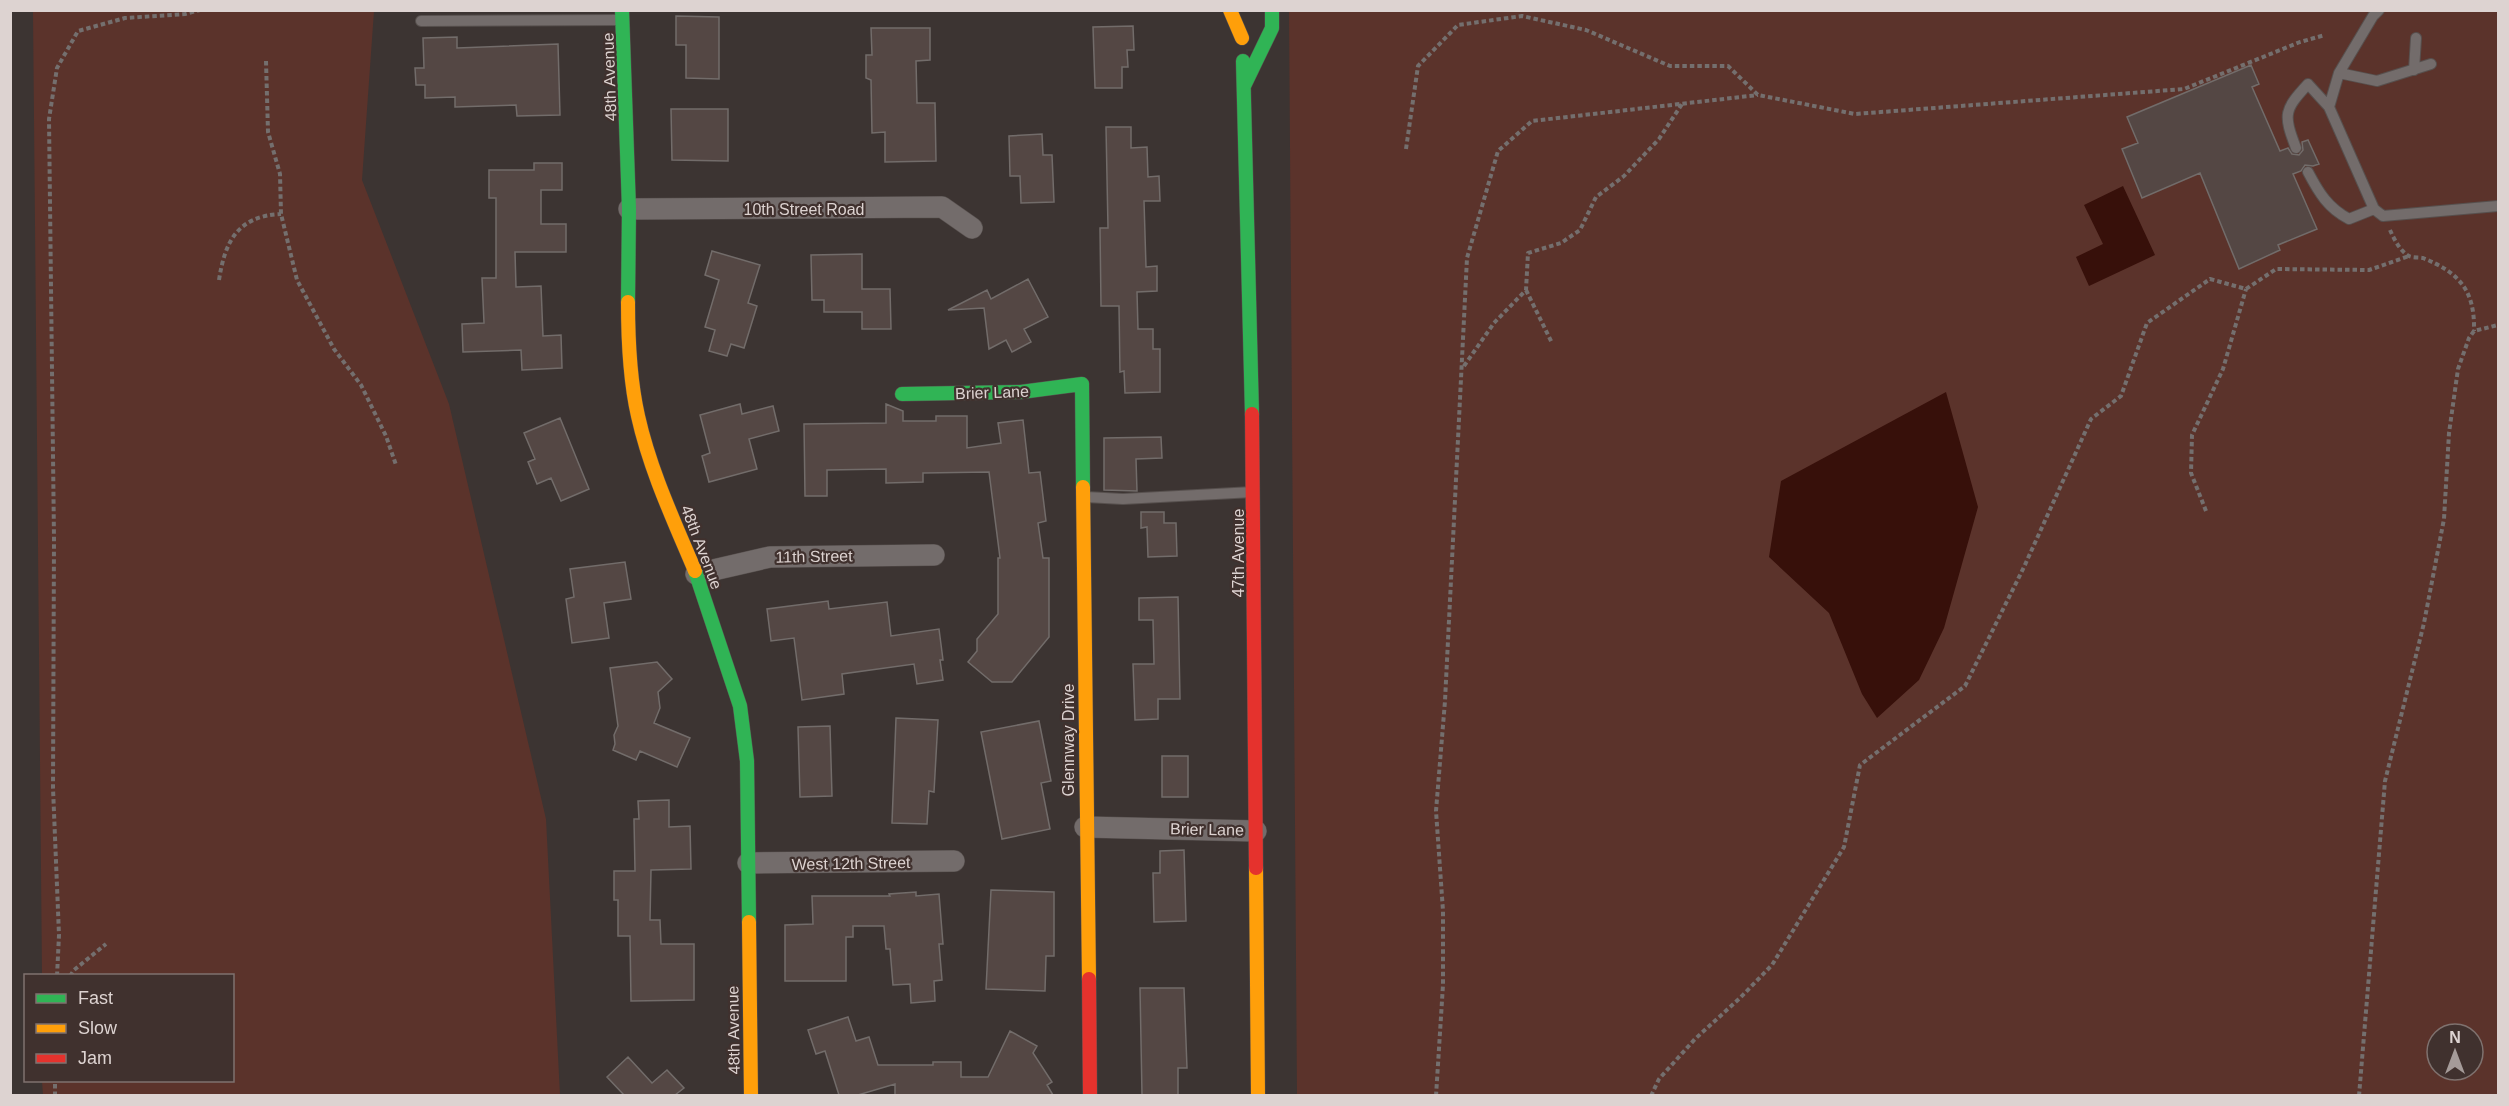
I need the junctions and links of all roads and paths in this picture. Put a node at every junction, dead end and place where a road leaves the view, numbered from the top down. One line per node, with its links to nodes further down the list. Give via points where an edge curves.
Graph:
1 (200, 10): 49 (path, via 125,18 78,31 57,68 51,108)
2 (1230, 10): 9 (street)
3 (1242, 10): 9 (street, 47th Avenue)
4 (1272, 10): 15 (street, via 1272,28)
5 (2379, 10): 14 (lane)
6 (623, 16): 7 (lane); 23 (street, 48th Avenue)
7 (421, 21)
8 (2325, 35): 16 (path, via 2184,89 2161,93 1855,114)
9 (1242, 38): 15 (street, 47th Avenue)
10 (2416, 38): 13 (lane)
11 (266, 61): 25 (path, via 268,132 279,174)
12 (2431, 64): 13 (lane)
13 (2414, 70): 14 (lane, via 2377,81)
14 (2339, 73): 18 (lane)
15 (1244, 86): 39 (street, 47th Avenue)
16 (1758, 95): 17 (path); 20 (path, via 1728,66 1670,66 1586,30 1522,15 1458,25 1418,66)
17 (1682, 104): 31 (path, via 1659,139 1624,176 1596,197 1580,230 1561,243 1528,253); 35 (path, via 1532,121 1498,151 1467,258)
18 (2329, 107): 19 (lane, via 2308,84 2291,102 2288,128); 24 (lane)
19 (2296, 148)
20 (1406, 150)
21 (2308, 172): 24 (lane, via 2324,202 2338,213 2349,219)
22 (2499, 206): 26 (lane)
23 (629, 209): 27 (street, 10th Street Road, via 942,207); 43 (street, 48th Avenue, via 628,332 638,416 663,493)
24 (2374, 209): 26 (lane)
25 (280, 214): 29 (path, via 262,215 231,237); 38 (path, via 297,280 334,349 361,385 387,436)
26 (2384, 216): 28 (path, via 2395,242)
27 (972, 228)
28 (2409, 256): 30 (path, via 2369,270 2276,269); 33 (path, via 2444,268 2465,286 2475,309)
29 (219, 280)
30 (2246, 289): 41 (path, via 2223,369 2192,435 2191,473); 55 (path, via 2210,279 2147,323 2121,396 2091,419 1965,686 1860,765 1844,847 1772,965 1695,1039 1659,1079)
31 (1526, 290): 34 (path); 35 (path, via 1494,323)
32 (2499, 325): 33 (path)
33 (2474, 331): 56 (path, via 2458,369 2449,433 2444,519 2424,623 2385,781)
34 (1552, 343)
35 (1463, 366): 54 (path, via 1436,811 1443,910)
36 (1082, 384): 37 (street, Brier Lane, via 1021,392); 40 (street, Glennway Drive)
37 (902, 394)
38 (396, 465)
39 (1254, 492): 40 (lane, via 1123,499); 45 (street, 47th Avenue)
40 (1083, 497): 44 (street, Glennway Drive)
41 (2205, 511)
42 (934, 555): 43 (street, 11th Street, via 770,557)
43 (696, 574): 47 (street, 48th Avenue, via 740,706 747,761)
44 (1085, 827): 45 (street, Brier Lane); 52 (street, Glennway Drive)
45 (1256, 831): 53 (street, 47th Avenue)
46 (954, 861): 47 (street, West 12th Street)
47 (748, 863): 51 (street, 48th Avenue)
48 (106, 944): 50 (path)
49 (57, 974)
50 (71, 974)
51 (751, 1095)
52 (1090, 1095)
53 (1258, 1095)
54 (1436, 1095)
55 (1651, 1095)
56 (2359, 1095)

